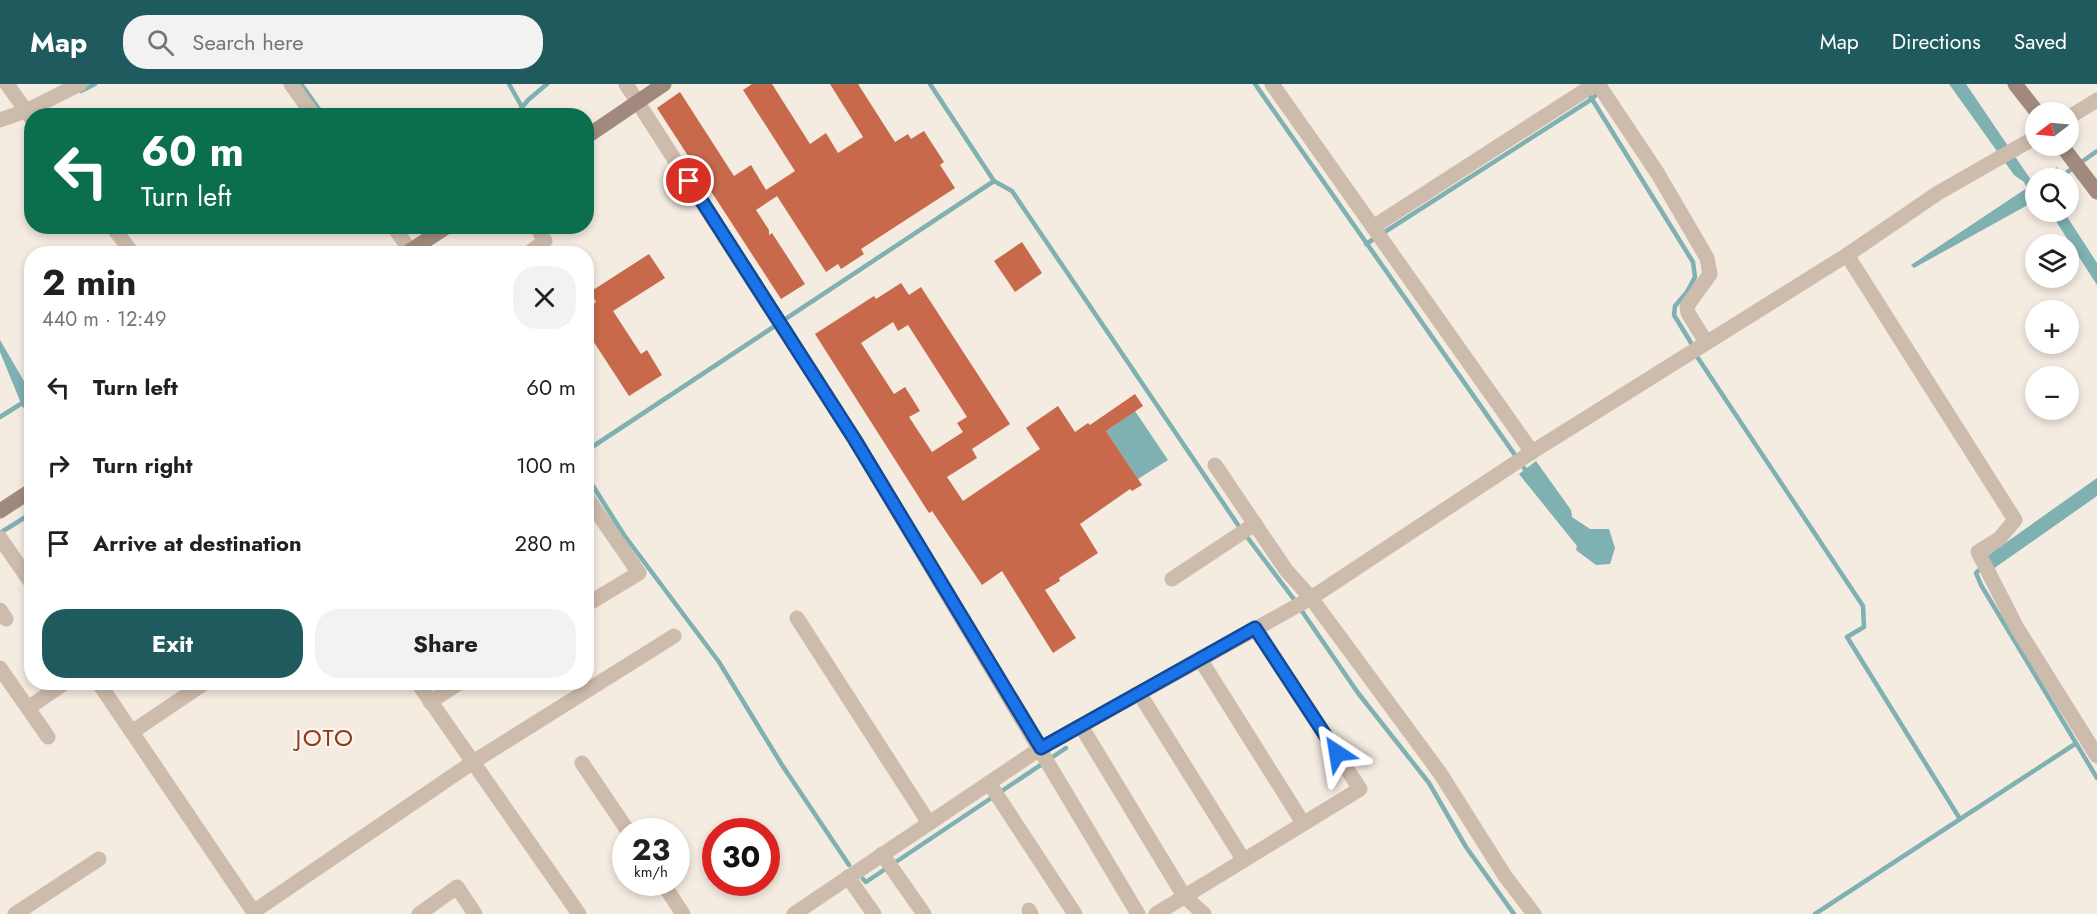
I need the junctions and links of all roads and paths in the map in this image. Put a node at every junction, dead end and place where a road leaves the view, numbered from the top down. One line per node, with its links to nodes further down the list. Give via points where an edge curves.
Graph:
1 (7, 84): 14 (street)
2 (80, 84): 12 (street)
3 (291, 84): 13 (street)
4 (626, 84): 10 (street)
5 (664, 84): 10 (street)
6 (1272, 84): 22 (street)
7 (2015, 84): 11 (street)
8 (1594, 88): 22 (street); 28 (street, via 1658,174 1707,258 1710,274 1687,306)
9 (2097, 100): 15 (street)
10 (639, 101): 18 (street); 58 (street, via 855,440)
11 (2029, 102)
12 (40, 108)
13 (308, 108)
14 (24, 109)
15 (2079, 111)
16 (24, 116): 17 (street)
17 (0, 120)
18 (594, 132)
19 (2025, 144): 27 (street, via 1938,194)
20 (2071, 158): 21 (street)
21 (2097, 192)
22 (1377, 233): 29 (street)
23 (435, 234): 25 (street)
24 (541, 234): 26 (street, via 545,241)
25 (416, 246)
26 (538, 246)
27 (1846, 255): 28 (street); 59 (street, via 2015,520 1999,539 1978,552 2016,628)
28 (1698, 347): 29 (street)
29 (1524, 458): 39 (street)
30 (1215, 465): 34 (street)
31 (24, 495): 33 (street)
32 (594, 508): 38 (street, via 639,573)
33 (0, 511)
34 (1252, 525): 37 (street); 39 (street, via 1286,570)
35 (0, 538): 36 (street)
36 (24, 572)
37 (1172, 579)
38 (594, 600)
39 (1301, 604): 41 (street); 85 (street, via 1385,701 1440,773 1505,876)
40 (797, 618): 64 (street)
41 (1255, 628): 43 (street); 65 (street, via 1360,789)
42 (674, 636): 45 (street)
43 (1200, 659): 52 (street); 65 (street)
44 (0, 668): 54 (street)
45 (594, 686)
46 (54, 690): 54 (street)
47 (103, 690): 56 (street)
48 (194, 690): 56 (street)
49 (422, 690): 53 (street)
50 (449, 690): 53 (street)
51 (588, 690): 60 (street)
52 (1139, 693): 55 (street); 67 (street)
53 (430, 702): 60 (street)
54 (28, 708): 57 (street)
55 (1081, 726): 58 (street); 71 (street)
56 (132, 732): 72 (street)
57 (48, 737)
58 (1045, 756): 62 (street); 82 (street)
59 (2097, 756)
60 (473, 762): 72 (street); 76 (street)
61 (582, 763): 63 (street)
62 (994, 790): 64 (street); 81 (street)
63 (619, 818)
64 (929, 823): 68 (street)
65 (1303, 823): 67 (street)
66 (99, 859): 73 (street)
67 (1243, 860): 71 (street)
68 (888, 862): 69 (street); 80 (street)
69 (848, 877): 78 (street); 79 (street)
70 (671, 896): 77 (street)
71 (1184, 896): 83 (street); 84 (street)
72 (254, 913)
73 (15, 914)
74 (419, 914): 75 (street, via 457,887)
75 (475, 914)
76 (579, 914)
77 (683, 914)
78 (794, 914)
79 (874, 914)
80 (924, 914)
81 (1075, 914)
82 (1138, 914)
83 (1156, 914)
84 (1204, 914)
85 (1534, 914)

